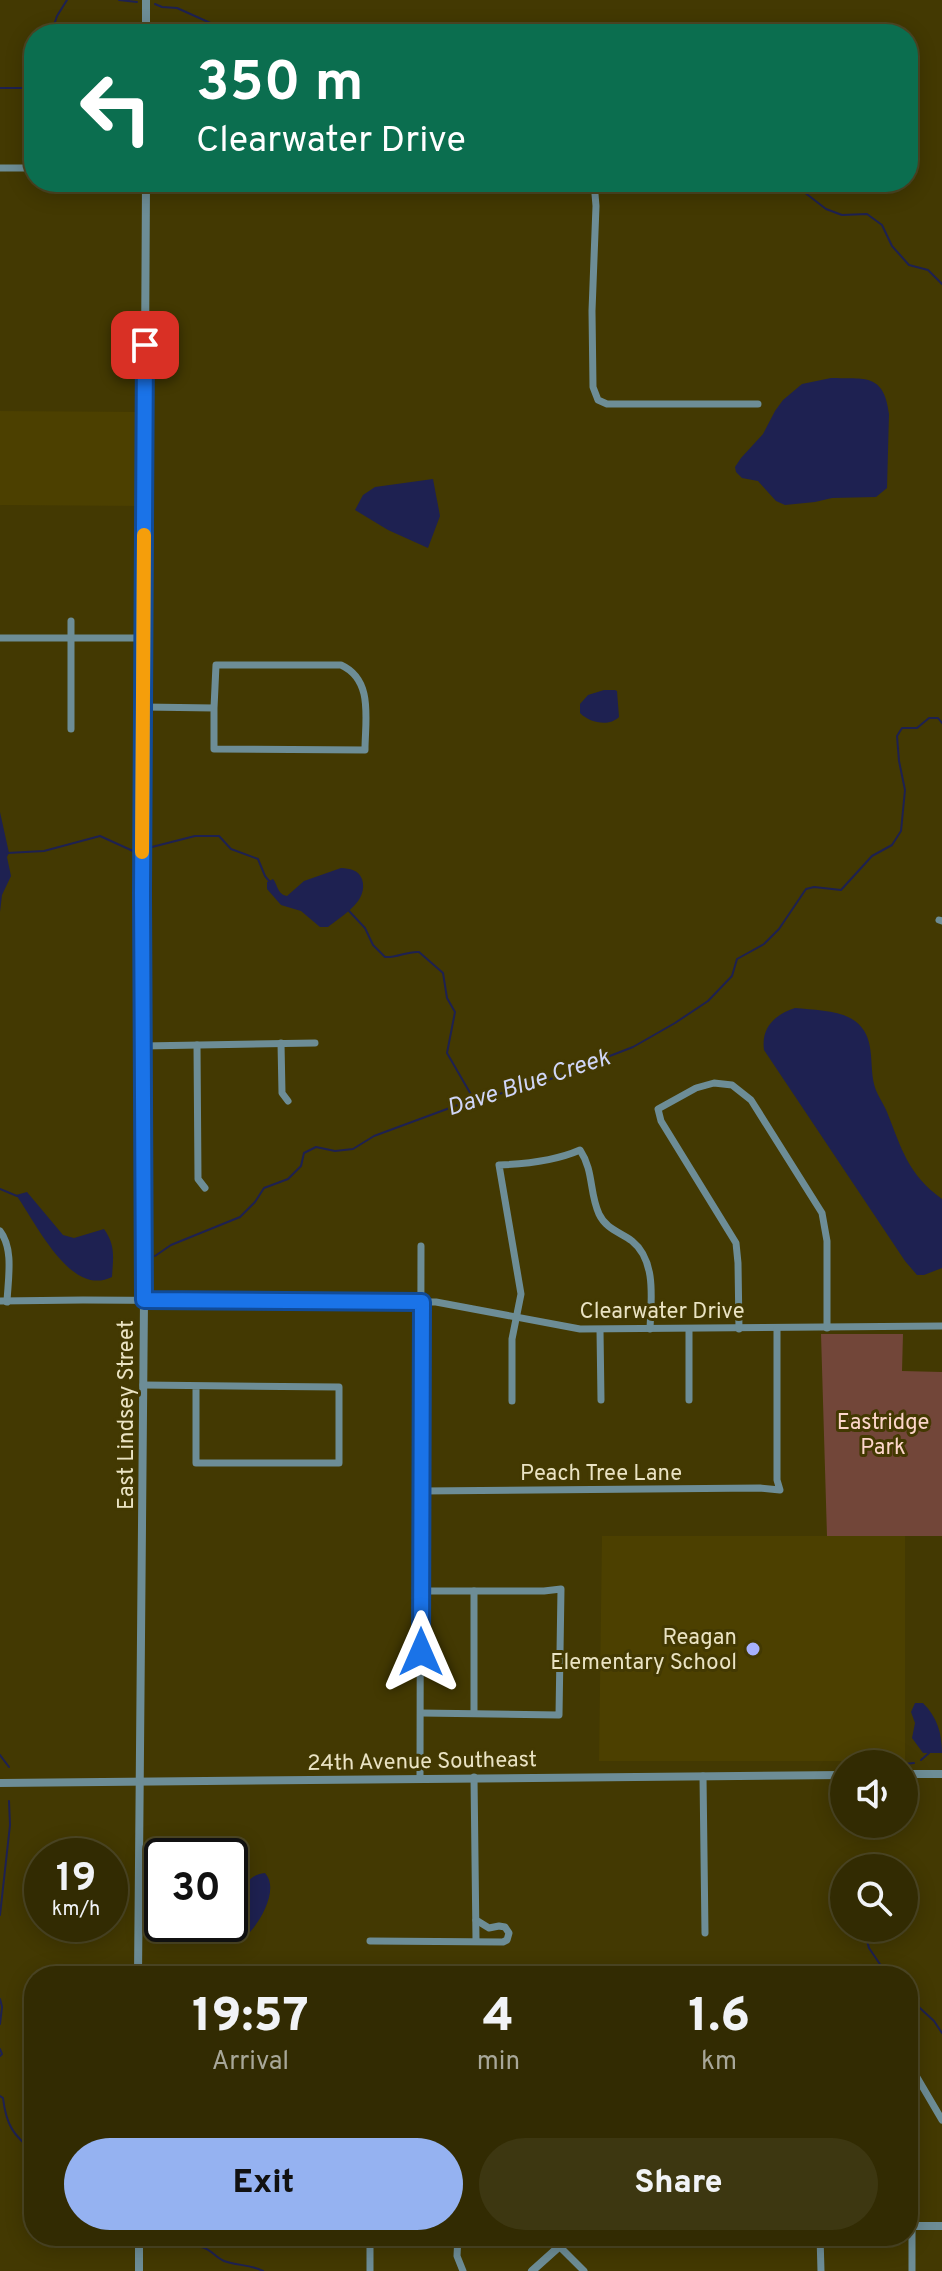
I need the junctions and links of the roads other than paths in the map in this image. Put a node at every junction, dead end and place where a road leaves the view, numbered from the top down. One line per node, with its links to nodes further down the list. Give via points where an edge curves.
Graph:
1 (146, 0): 2 (street)
2 (146, 24)
3 (0, 168): 4 (street)
4 (24, 168)
5 (146, 192): 10 (street, East Lindsey Street)
6 (595, 192): 7 (street, via 593,393 598,400)
7 (758, 404)
8 (71, 621): 11 (street)
9 (0, 638): 11 (street)
10 (144, 638): 11 (street); 12 (street, East Lindsey Street)
11 (71, 639): 14 (street)
12 (144, 707): 13 (street); 18 (street, East Lindsey Street)
13 (214, 708): 13 (street, via 214,749 365,750 365,693 352,670 341,665 216,665)
14 (71, 729)
15 (281, 1043): 16 (street); 17 (street); 19 (street, via 282,1093)
16 (315, 1043)
17 (197, 1045): 18 (street); 20 (street, via 198,1179)
18 (143, 1046): 23 (street, East Lindsey Street)
19 (288, 1101)
20 (205, 1188)
21 (0, 1231): 24 (street, via 8,1250)
22 (421, 1246): 25 (street)
23 (144, 1300): 24 (street, Clearwater Drive); 25 (street, Clearwater Drive); 34 (street, East Lindsey Street)
24 (4, 1302)
25 (422, 1302): 26 (street, Clearwater Drive); 39 (street)
26 (517, 1317): 29 (street, via 521,1294 499,1165 580,1150 602,1220 633,1243 648,1264); 33 (street, Clearwater Drive); 38 (street)
27 (942, 1326): 28 (street, Clearwater Drive)
28 (827, 1328): 31 (street, via 822,1213 751,1100 732,1085 714,1083 658,1109 736,1243); 32 (street, Clearwater Drive)
29 (650, 1329): 30 (street, Clearwater Drive); 33 (street, Clearwater Drive)
30 (689, 1329): 31 (street, Clearwater Drive); 37 (street)
31 (739, 1329): 32 (street, Clearwater Drive)
32 (777, 1329): 39 (street, Peach Tree Lane, via 780,1490)
33 (600, 1330): 36 (street)
34 (143, 1385): 35 (street); 50 (street, East Lindsey Street)
35 (196, 1386): 35 (street, via 339,1387 339,1463 196,1463)
36 (601, 1400)
37 (689, 1400)
38 (512, 1401)
39 (422, 1491): 40 (street)
40 (422, 1591): 41 (street); 42 (street)
41 (474, 1591): 43 (street); 43 (street, via 561,1589 559,1715)
42 (421, 1713): 43 (street); 49 (street)
43 (474, 1713)
44 (918, 1774): 45 (street)
45 (942, 1774)
46 (830, 1775): 47 (street, 24th Avenue Southeast)
47 (703, 1776): 48 (street, 24th Avenue Southeast); 53 (street)
48 (474, 1777): 49 (street, 24th Avenue Southeast); 52 (street)
49 (420, 1778): 50 (street, 24th Avenue Southeast)
50 (139, 1782): 51 (street, 24th Avenue Southeast); 56 (street, East Lindsey Street)
51 (0, 1783)
52 (476, 1920): 54 (street); 54 (street, via 489,1928 503,1926 509,1933 503,1942)
53 (705, 1933)
54 (476, 1940): 55 (street)
55 (370, 1941)
56 (138, 1966)
57 (918, 2079): 58 (street)
58 (942, 2120)
59 (918, 2226): 60 (street)
60 (942, 2226)
61 (139, 2246): 68 (street)
62 (370, 2246): 69 (street)
63 (458, 2246): 70 (street)
64 (557, 2246): 71 (street)
65 (559, 2246): 72 (street)
66 (820, 2246): 73 (street)
67 (911, 2246): 74 (street)
68 (139, 2271)
69 (370, 2271)
70 (463, 2271)
71 (532, 2271)
72 (584, 2271)
73 (821, 2271)
74 (912, 2271)

